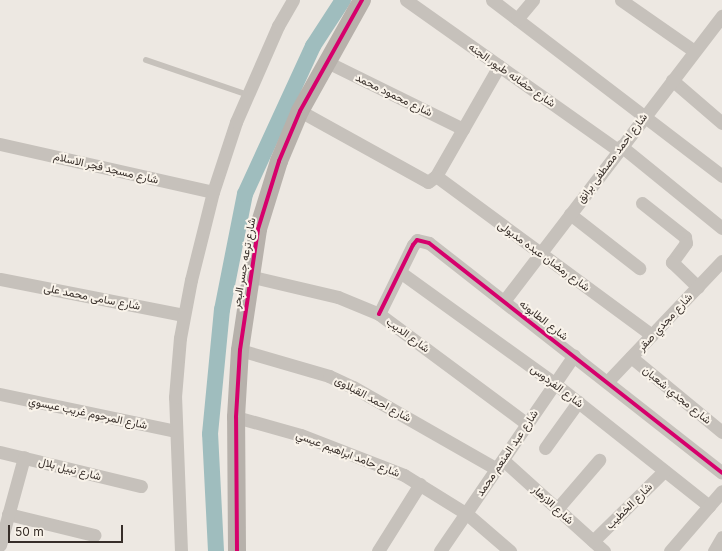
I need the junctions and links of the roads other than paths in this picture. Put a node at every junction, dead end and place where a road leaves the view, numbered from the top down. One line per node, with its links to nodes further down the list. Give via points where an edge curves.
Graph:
1 (293, 0): 14 (street)
2 (362, 0): 11 (street, شارع ترعه جسر البحر)
3 (406, 0): 12 (street, شارع حضانه طيور الجنه)
4 (492, 0): 8 (street)
5 (533, 0): 8 (street)
6 (621, 0): 9 (street)
7 (722, 16): 9 (street, شارع احمد مصطفى برانق)
8 (517, 19): 16 (street)
9 (694, 51): 13 (street, شارع احمد مصطفى برانق)
10 (146, 60): 14 (lane)
11 (325, 61): 15 (street, شارع ترعه جسر البحر); 18 (street, شارع محمود محمد)
12 (499, 66): 18 (street); 20 (street, شارع حضانه طيور الجنه)
13 (672, 80): 16 (street, شارع احمد مصطفى برانق); 17 (street)
14 (248, 95): 23 (street)
15 (300, 111): 22 (street, via 422,181); 31 (street, شارع ترعه جسر البحر, via 267,195)
16 (644, 116): 20 (street, شارع احمد مصطفى برانق); 21 (street)
17 (722, 123)
18 (463, 129): 22 (street)
19 (0, 144): 23 (street, شارع مسجد فجر الاسلام)
20 (620, 148): 25 (street, شارع احمد مصطفى برانق); 26 (street, شارع حضانه طيور الجنه)
21 (722, 176)
22 (434, 179): 27 (street, شارع رمضان عبده مدبولى)
23 (213, 192): 36 (street)
24 (642, 202): 33 (street, via 685,237 686,243 672,262)
25 (570, 214): 27 (street, شارع احمد مصطفى برانق); 29 (street)
26 (722, 228)
27 (541, 253): 34 (street, شارع احمد مصطفى برانق); 37 (street, شارع رمضان عبده مدبولى)
28 (721, 265): 33 (street, شارع مجدي صقر)
29 (639, 268)
30 (400, 272): 34 (street, شارع الطابونه, via 413,245 423,240); 35 (street, شارع الطابونه); 42 (street, شارع الفردوس)
31 (249, 276): 35 (street, شارع الديب, via 338,297); 38 (street, شارع ترعه جسر البحر)
32 (0, 279): 36 (street, شارع سامى محمد على)
33 (698, 287): 37 (street, شارع مجدي صقر)
34 (504, 301): 39 (street, شارع الطابونه)
35 (379, 314): 46 (street, شارع الديب)
36 (184, 315): 47 (street, via 175,397)
37 (652, 335): 40 (street, شارع مجدي صقر)
38 (240, 350): 45 (street, شارع ترعه جسر البحر); 53 (street, شارع احمد القبلاوى, via 322,374 353,387)
39 (574, 355): 41 (street, شارع الطابونه); 42 (street, شارع عبد المنعم محمد)
40 (631, 357): 41 (street, شارع مجدي صقر); 48 (street, شارع مجدي شعبان)
41 (607, 382): 55 (street, شارع الطابونه)
42 (554, 383): 44 (street, شارع الفردوس); 46 (street, شارع عبد المنعم محمد)
43 (0, 394): 47 (street, شارع المرحوم غريب عيسوي)
44 (578, 402): 49 (street); 54 (street, شارع الفردوس)
45 (236, 417): 56 (street, شارع حامد ابراهيم عيسي, via 360,456); 68 (street, شارع ترعه جسر البحر)
46 (527, 424): 53 (street, شارع عبد المنعم محمد)
47 (176, 431): 67 (street)
48 (722, 432)
49 (545, 448)
50 (0, 452): 51 (street, شارع نبيل بلال)
51 (24, 457): 57 (street, شارع نبيل بلال); 61 (street)
52 (599, 460): 60 (street)
53 (500, 464): 60 (street, شارع الازهار); 62 (street, شارع عبد المنعم محمد)
54 (664, 471): 59 (street, شارع الفردوس); 65 (street, شارع الخطيب)
55 (722, 473)
56 (420, 484): 62 (street, شارع حامد ابراهيم عيسي); 69 (street)
57 (141, 486)
58 (722, 491): 59 (street)
59 (709, 506): 73 (street)
60 (557, 509): 65 (street, شارع الازهار)
61 (8, 514): 63 (street); 66 (street)
62 (467, 514): 70 (street, شارع عبد المنعم محمد); 71 (street, شارع حامد ابراهيم عيسي)
63 (94, 536)
64 (722, 537): 74 (street)
65 (593, 541): 72 (street, شارع الازهار)
66 (0, 545)
67 (180, 551)
68 (238, 551)
69 (378, 551)
70 (440, 551)
71 (510, 551)
72 (604, 551)
73 (670, 551)
74 (714, 551)

